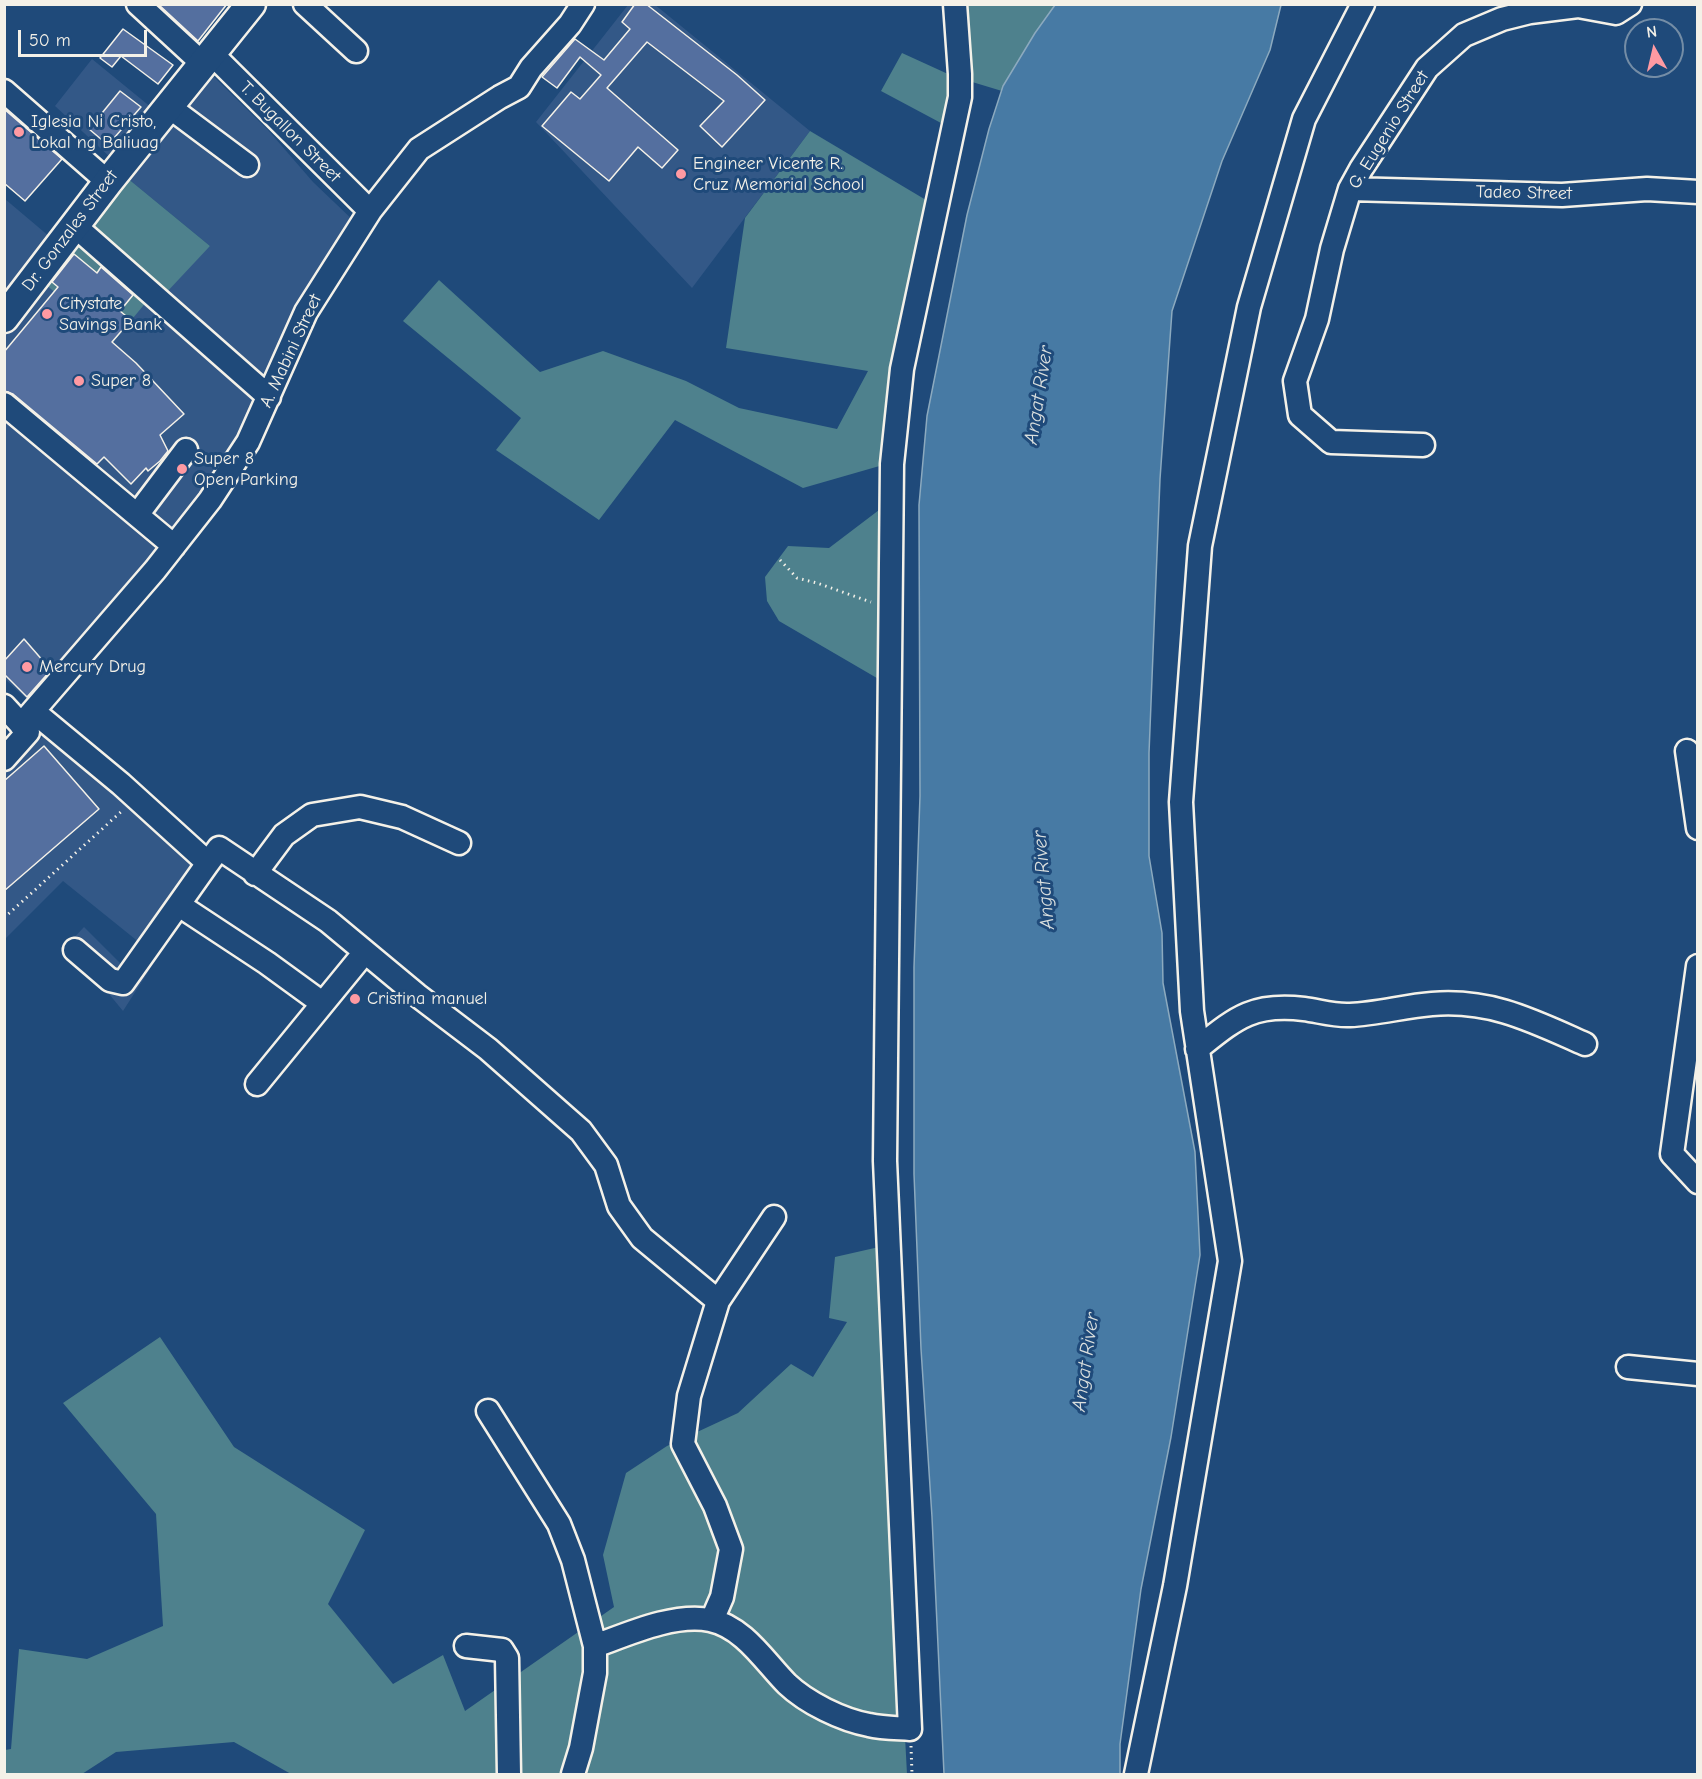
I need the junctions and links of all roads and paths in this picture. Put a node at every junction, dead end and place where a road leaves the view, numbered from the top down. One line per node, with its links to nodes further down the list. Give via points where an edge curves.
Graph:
1 (138, 4): 9 (street, T. Bugallon Street)
2 (250, 4): 9 (main road, Dr. Gonzales Street)
3 (305, 4): 8 (street)
4 (583, 4): 16 (street, A. Mabini Street, via 519,87 419,149)
5 (955, 4): 26 (street, via 960,97 902,369 892,464)
6 (1363, 4): 43 (street, via 1304,119 1249,307 1200,546 1181,802)
7 (1630, 4): 14 (street, G. Eugenio Street, via 1616,13 1578,6 1530,12 1464,35 1427,68)
8 (356, 51)
9 (206, 58): 11 (main road, Dr. Gonzales Street); 16 (street, T. Bugallon Street)
10 (4, 91): 13 (street)
11 (168, 106): 12 (street); 13 (main road, Dr. Gonzales Street)
12 (247, 165)
13 (108, 182): 17 (main road, Dr. Gonzales Street)
14 (1350, 189): 15 (street, Tadeo Street, via 1562,195 1647,189); 21 (street, G. Eugenio Street, via 1317,319 1294,381 1300,415 1331,442)
15 (1698, 192)
16 (370, 211): 19 (street, A. Mabini Street, via 306,312)
17 (75, 226): 18 (main road, Dr. Gonzales Street); 19 (street)
18 (4, 318)
19 (269, 397): 24 (street, A. Mabini Street, via 248,442)
20 (4, 404): 23 (street)
21 (1424, 445)
22 (186, 450): 23 (street)
23 (137, 514): 24 (street)
24 (174, 546): 28 (street, A. Mabini Street)
25 (780, 560): 26 (path, via 797,578)
26 (891, 609): 54 (street, via 885,1161)
27 (4, 706): 28 (street)
28 (28, 722): 30 (street, A. Mabini Street); 31 (street)
29 (1687, 751): 32 (street)
30 (4, 759)
31 (136, 798): 34 (street); 37 (path)
32 (1698, 828)
33 (459, 843): 35 (street, via 402,817 360,807 312,815 284,835)
34 (208, 863): 35 (street, via 219,848); 36 (street)
35 (255, 874): 39 (street, via 328,921)
36 (179, 905): 38 (street, via 123,982 110,980); 41 (street)
37 (4, 918)
38 (75, 950)
39 (365, 952): 41 (street); 47 (street, via 488,1049 581,1131 606,1164 619,1206 642,1238)
40 (1698, 966): 45 (street, via 1672,1154)
41 (322, 1003): 44 (street)
42 (1585, 1044): 43 (street, via 1521,1015 1473,1003 1443,1003 1349,1015 1268,1008 1227,1024)
43 (1197, 1049): 58 (street, via 1230,1261 1175,1586)
44 (257, 1084)
45 (1698, 1182)
46 (774, 1216): 47 (street)
47 (718, 1300): 51 (street, via 689,1396 683,1444 715,1506 731,1549 722,1597)
48 (1628, 1367): 49 (street)
49 (1698, 1374)
50 (488, 1411): 53 (street, via 559,1524 573,1560)
51 (712, 1620): 53 (street, via 661,1624); 54 (street, via 747,1641 789,1685 819,1705 868,1725)
52 (466, 1646): 55 (street, via 502,1650 507,1658)
53 (595, 1646): 56 (street, via 595,1673)
54 (910, 1729): 57 (path)
55 (509, 1774)
56 (573, 1774)
57 (912, 1774)
58 (1136, 1774)

